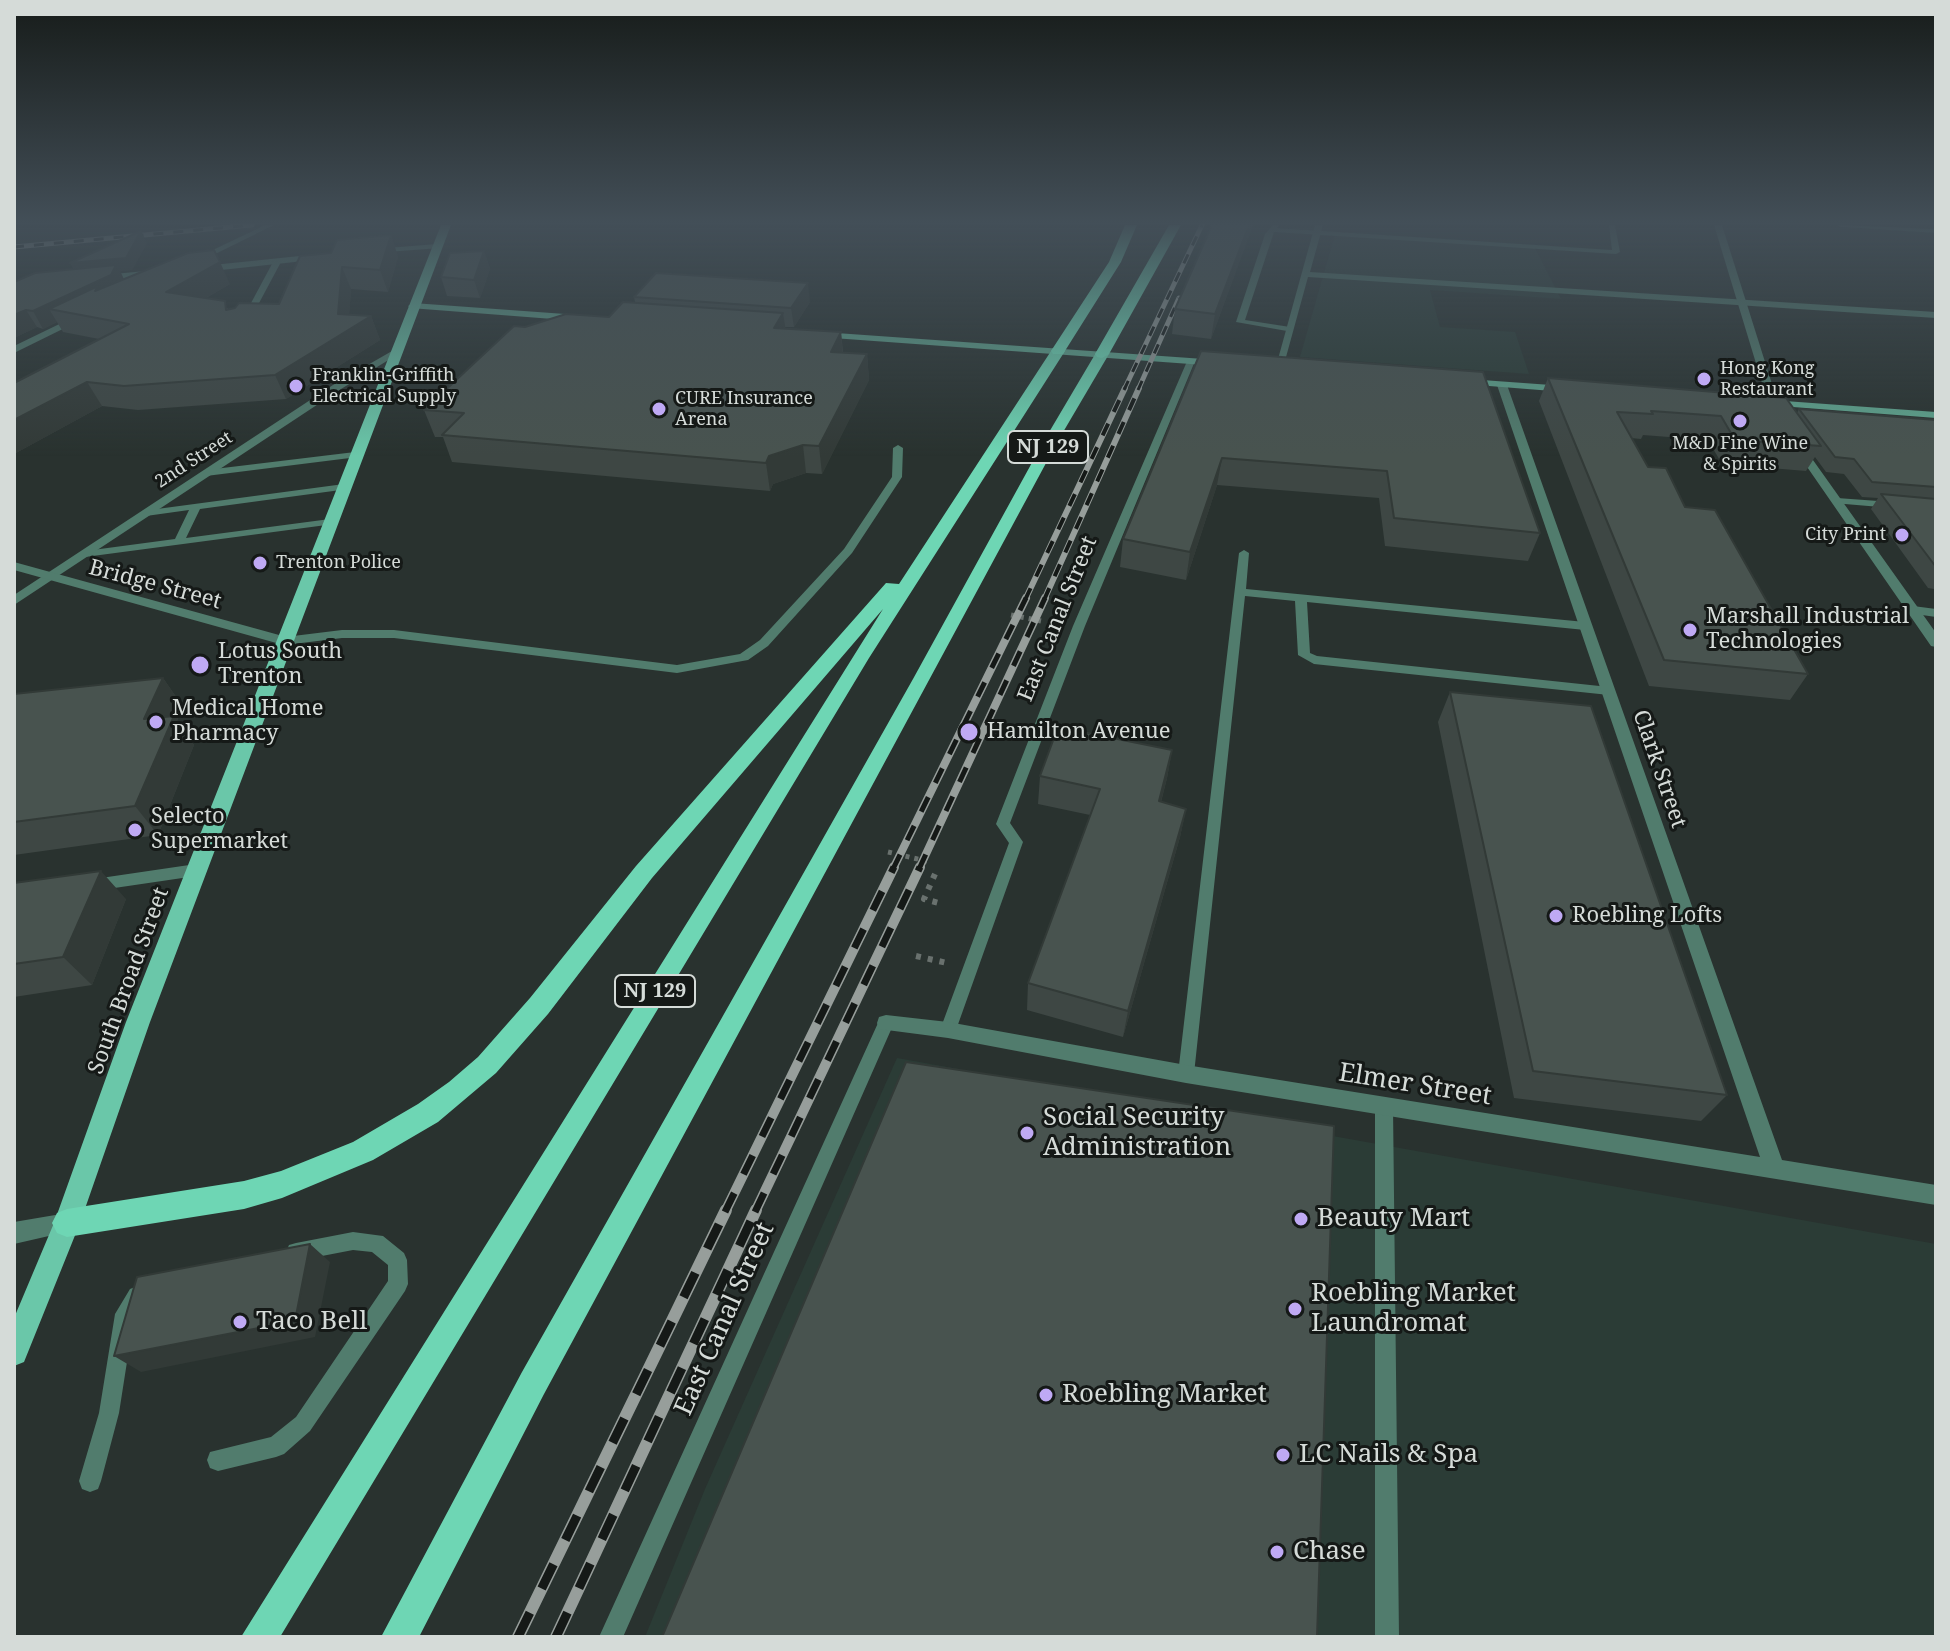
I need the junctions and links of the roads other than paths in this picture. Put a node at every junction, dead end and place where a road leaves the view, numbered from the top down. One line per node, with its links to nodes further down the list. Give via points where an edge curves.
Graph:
1 (255, 302): 13 (lane)
2 (415, 302): 9 (main road, South Broad Street)
3 (1089, 302): 17 (highway, NJ 129)
4 (1131, 302): 19 (highway, NJ 129)
5 (1247, 302): 14 (lane, via 1240,322)
6 (1295, 302): 14 (street)
7 (1728, 302): 8 (street)
8 (1742, 303): 11 (street); 29 (street)
9 (413, 306): 12 (main road); 18 (main road, South Broad Street)
10 (83, 315): 16 (street)
11 (1936, 315)
12 (595, 319)
13 (241, 328)
14 (1287, 329): 23 (street)
15 (808, 334): 17 (main road)
16 (14, 350)
17 (1058, 351): 19 (main road); 43 (highway, NJ 129)
18 (395, 353): 34 (main road, South Broad Street); 35 (street, 2nd Street)
19 (1102, 354): 20 (main road); 73 (highway, NJ 129, via 533,1383)
20 (1191, 361): 21 (main road); 60 (lane, East Canal Street, via 1079,626 1003,824 1016,842)
21 (1234, 364)
22 (1263, 367): 23 (main road)
23 (1278, 368): 24 (main road)
24 (1293, 369)
25 (1458, 381): 26 (main road)
26 (1502, 385): 27 (main road); 53 (street, Clark Street)
27 (1582, 390)
28 (1757, 402): 29 (main road)
29 (1773, 403): 30 (main road); 31 (street)
30 (1936, 415)
31 (1786, 429)
32 (1794, 441): 37 (street)
33 (898, 448): 54 (lane, via 897,477 848,551 764,643 744,657 677,669 394,634)
34 (355, 455): 35 (lane); 36 (main road, South Broad Street)
35 (206, 473): 40 (street, 2nd Street)
36 (344, 487): 38 (lane); 41 (main road, South Broad Street)
37 (1837, 501): 39 (lane); 51 (street)
38 (196, 506): 40 (lane); 42 (lane)
39 (1908, 507)
40 (146, 513): 45 (street, 2nd Street)
41 (330, 522): 42 (lane); 54 (main road, South Broad Street)
42 (179, 542): 45 (lane)
43 (930, 545): 65 (highway, via 644,872 539,1006 459,1090 363,1151 282,1184 244,1195); 72 (highway, NJ 129)
44 (1244, 553): 48 (lane)
45 (85, 554): 47 (street, 2nd Street)
46 (14, 566): 47 (street, Bridge Street)
47 (50, 577): 50 (street, 2nd Street); 54 (street, Bridge Street)
48 (1240, 592): 49 (lane); 61 (lane)
49 (1301, 599): 53 (lane); 56 (lane, via 1304,655 1314,660)
50 (14, 601)
51 (1913, 610): 52 (street); 55 (street)
52 (1936, 613)
53 (1585, 626): 56 (street, Clark Street)
54 (285, 641): 57 (main road, South Broad Street)
55 (1936, 643)
56 (1609, 691): 63 (street, Clark Street)
57 (196, 870): 58 (lane); 65 (main road, South Broad Street)
58 (78, 887)
59 (886, 1023): 60 (street, Elmer Street); 74 (lane, East Canal Street)
60 (948, 1030): 61 (street, Elmer Street)
61 (1186, 1074): 62 (street, Elmer Street)
62 (1384, 1107): 63 (street, Elmer Street); 75 (lane)
63 (1774, 1168): 64 (street, Elmer Street)
64 (1936, 1195)
65 (67, 1223): 66 (street); 69 (main road, South Broad Street)
66 (14, 1233)
67 (275, 1256): 70 (lane, via 353,1241 376,1243 397,1260 398,1284 303,1424 276,1446)
68 (153, 1283): 71 (lane, via 140,1290 125,1314 109,1413)
69 (14, 1352)
70 (218, 1460)
71 (90, 1481)
72 (259, 1637)
73 (399, 1637)
74 (611, 1637)
75 (1387, 1637)

